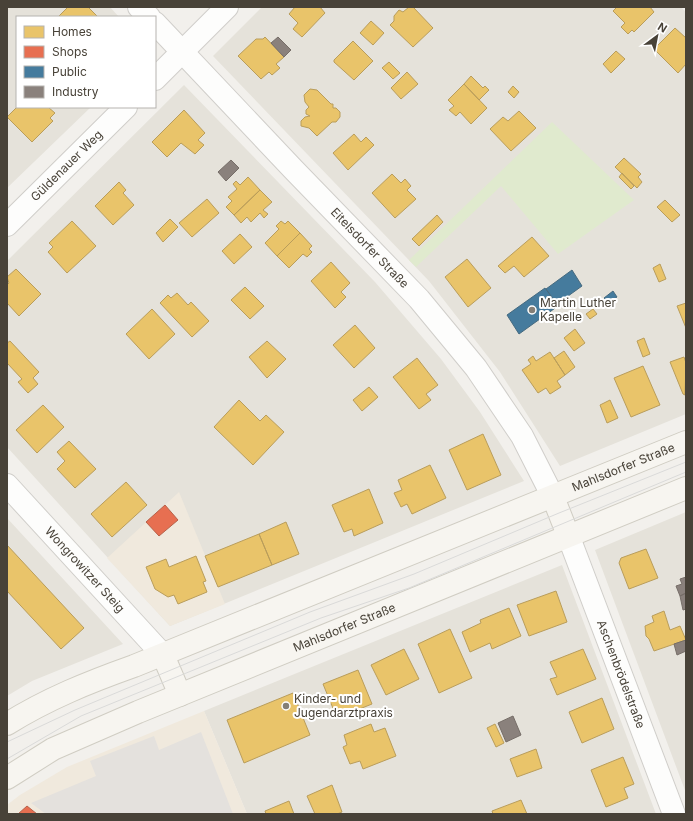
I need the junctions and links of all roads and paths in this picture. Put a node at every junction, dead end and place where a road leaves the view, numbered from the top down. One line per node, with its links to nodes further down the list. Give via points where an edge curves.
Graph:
1 (140, 7): 3 (street)
2 (227, 7): 5 (street)
3 (148, 16)
4 (156, 24): 5 (street, Eitelsdorfer Straße)
5 (182, 52): 6 (street); 12 (street, Eitelsdorfer Straße, via 419,299 476,368 522,436)
6 (156, 78)
7 (125, 108): 8 (street, Güldenauer Weg)
8 (7, 225)
9 (686, 442): 12 (main road, Mahlsdorfer Straße)
10 (7, 485): 14 (street, Wongrowitzer Steig)
11 (686, 488): 13 (main road, Mahlsdorfer Straße)
12 (553, 497): 13 (main road); 14 (main road, Mahlsdorfer Straße)
13 (568, 535): 15 (main road, Mahlsdorfer Straße); 18 (street, Aschenbrödelstraße)
14 (163, 655): 15 (main road); 16 (main road, Mahlsdorfer Straße, via 68,691)
15 (180, 695): 17 (main road, Mahlsdorfer Straße, via 53,749)
16 (7, 724)
17 (7, 778)
18 (674, 814)

